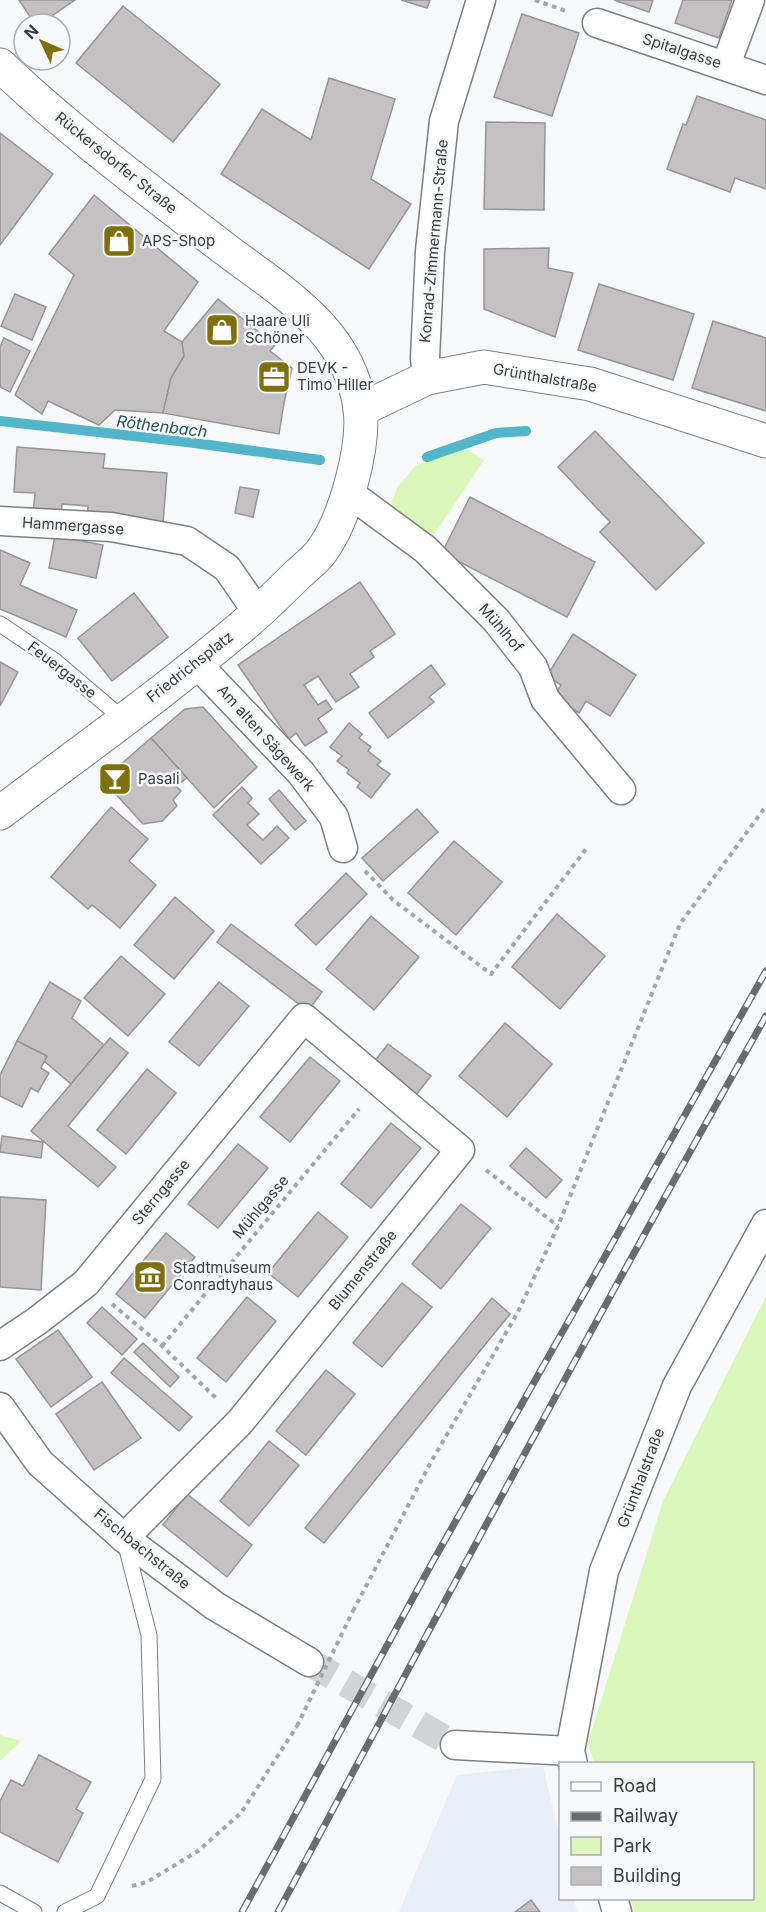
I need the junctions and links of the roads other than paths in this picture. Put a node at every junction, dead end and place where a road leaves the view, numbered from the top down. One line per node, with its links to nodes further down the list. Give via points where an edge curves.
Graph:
1 (481, 0): 7 (street, Konrad-Zimmermann-Straße, via 444,121 430,251)
2 (750, 0): 5 (street)
3 (597, 22): 5 (street, Spitalgasse)
4 (0, 65): 8 (main road, Rückersdorfer Straße, via 74,130 294,299 343,356 355,387)
5 (726, 65): 6 (street, Spitalgasse)
6 (766, 80)
7 (427, 378): 8 (main road, Grünthalstraße); 9 (main road, Grünthalstraße, via 484,367 590,384)
8 (360, 424): 10 (main road, Rückersdorfer Straße)
9 (766, 441)
10 (349, 494): 12 (main road, Friedrichsplatz, via 321,553); 16 (street, Mühlhof, via 425,549 496,620 533,667 545,699)
11 (0, 521): 12 (street, Hammergasse, via 111,527 187,541 227,568)
12 (258, 613): 14 (main road, Friedrichsplatz)
13 (0, 624): 15 (lane, Feuergasse, via 55,661)
14 (197, 664): 15 (main road, Friedrichsplatz); 18 (street, Am alten Sägewerk, via 301,773 334,817)
15 (123, 719): 17 (main road, Friedrichsplatz)
16 (621, 790)
17 (0, 813)
18 (344, 848)
19 (460, 1150): 21 (street, Sterngasse, via 304,1018 86,1283); 23 (street, Blumenstraße, via 240,1422)
20 (766, 1224): 26 (street, Grünthalstraße, via 677,1386 604,1571)
21 (0, 1346)
22 (0, 1407): 23 (street, Fischbachstraße, via 40,1463)
23 (124, 1538): 24 (street, Fischbachstraße, via 215,1606); 29 (lane, via 149,1635 153,1779 97,1896)
24 (309, 1662)
25 (455, 1745): 26 (street)
26 (572, 1757)
27 (0, 1893): 28 (lane)
28 (34, 1912)
29 (65, 1912)

